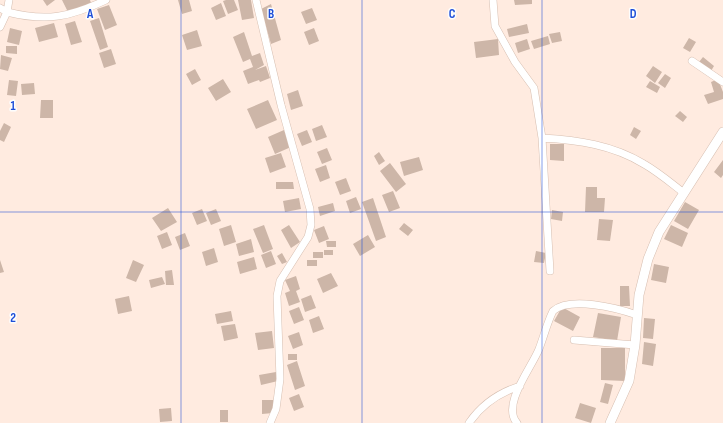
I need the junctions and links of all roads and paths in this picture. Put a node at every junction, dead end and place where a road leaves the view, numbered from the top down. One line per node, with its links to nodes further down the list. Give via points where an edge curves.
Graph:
1 (9, 0): 6 (street)
2 (106, 0): 6 (street, via 81,12 61,17)
3 (256, 0): 18 (street, via 279,98 310,209 311,225 308,237 280,280 277,296 280,379 276,409)
4 (493, 0): 11 (street, via 495,26 534,88)
5 (0, 8): 6 (street)
6 (7, 12): 7 (street)
7 (0, 27)
8 (692, 60): 9 (street)
9 (723, 82)
10 (723, 132): 12 (main road)
11 (542, 138): 12 (street, via 588,142 612,148 645,164); 13 (street)
12 (684, 192): 14 (main road, via 659,232 648,260)
13 (550, 271)
14 (637, 315): 16 (main road); 17 (street, via 596,305 556,307 537,355)
15 (574, 340): 16 (street)
16 (635, 345): 21 (main road, via 629,381)
17 (520, 386): 19 (street, via 495,396); 20 (street, via 512,415)
18 (270, 423)
19 (469, 423)
20 (517, 423)
21 (610, 423)

